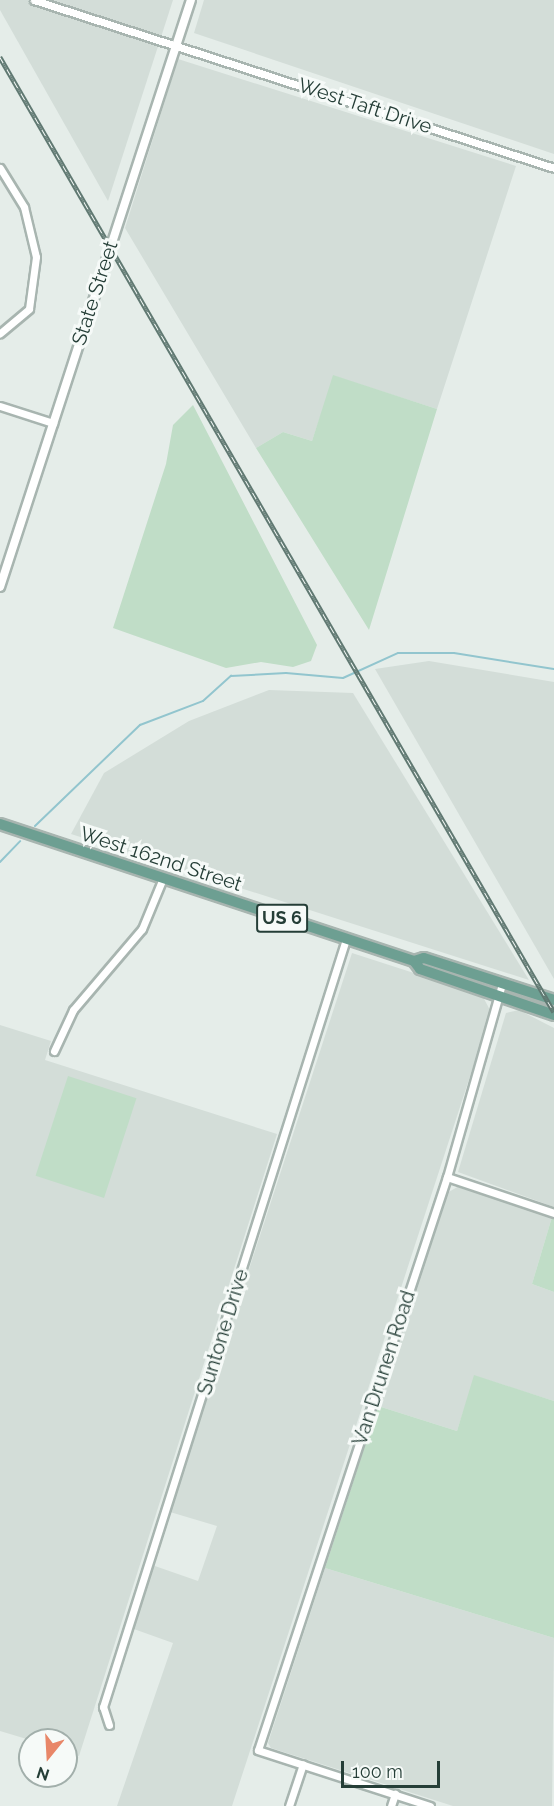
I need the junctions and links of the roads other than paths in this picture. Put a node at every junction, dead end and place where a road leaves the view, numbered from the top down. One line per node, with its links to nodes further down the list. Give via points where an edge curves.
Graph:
1 (34, 0): 3 (street, West Taft Drive)
2 (190, 0): 3 (street, State Street)
3 (176, 45): 5 (street, West Taft Drive); 8 (street, State Street)
4 (0, 168): 6 (street, via 24,207 36,257 28,309)
5 (554, 168)
6 (0, 333)
7 (0, 406): 8 (street)
8 (52, 423): 9 (street, State Street)
9 (0, 587)
10 (0, 824): 11 (main road, West 162nd Street / US 6)
11 (163, 878): 12 (main road, West 162nd Street / US 6); 18 (street, via 142,929 73,1010)
12 (346, 939): 13 (main road, West 162nd Street / US 6); 21 (street, Suntone Drive, via 103,1707)
13 (414, 961): 14 (main road, West 162nd Street / US 6, via 424,958); 15 (main road, West 162nd Street / US 6, via 420,969)
14 (502, 984): 15 (street, Van Drunen Road); 16 (main road, West 162nd Street / US 6)
15 (501, 997): 17 (main road, West 162nd Street / US 6); 19 (street, Van Drunen Road)
16 (554, 1000)
17 (554, 1015)
18 (54, 1051)
19 (447, 1178): 20 (street); 22 (street, Van Drunen Road, via 258,1750)
20 (554, 1213)
21 (109, 1725)
22 (303, 1764): 23 (street); 24 (street)
23 (395, 1794): 25 (street); 26 (street)
24 (289, 1806)
25 (391, 1806)
26 (430, 1806)

